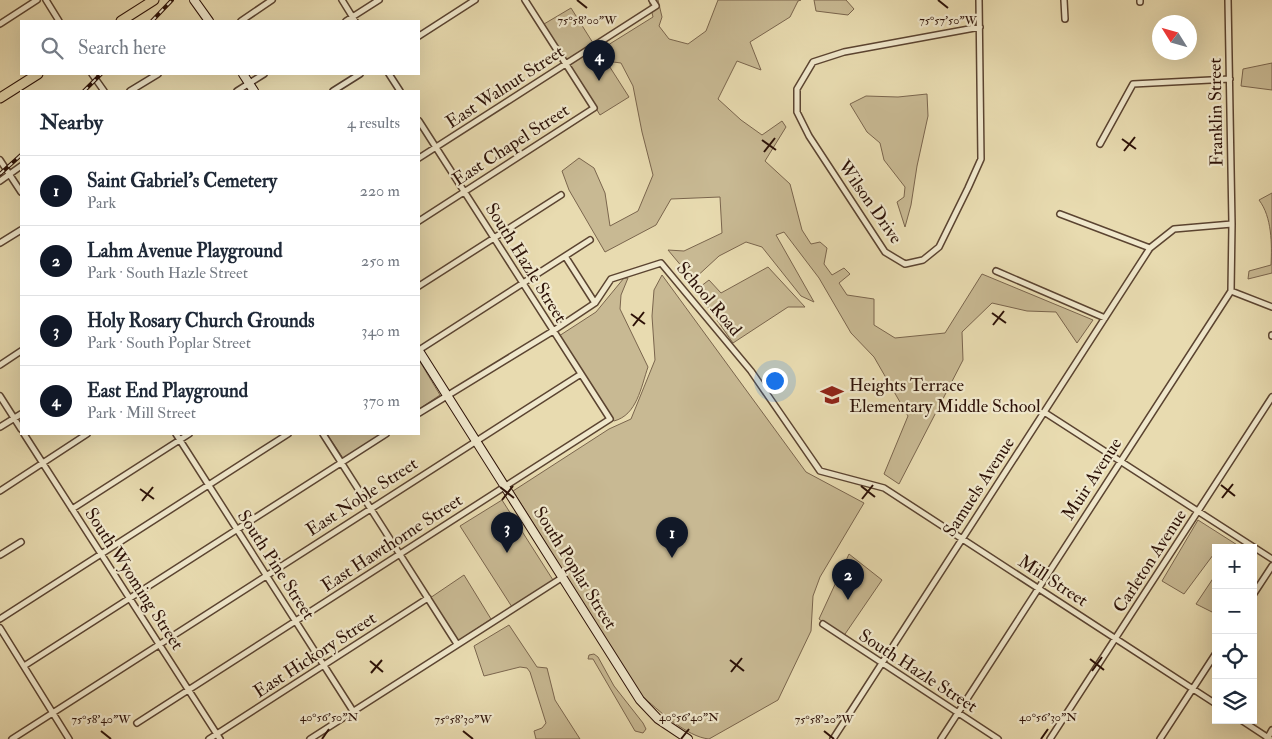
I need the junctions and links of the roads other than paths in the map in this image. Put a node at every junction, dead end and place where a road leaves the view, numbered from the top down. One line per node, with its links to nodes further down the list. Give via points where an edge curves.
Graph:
1 (37, 0): 20 (street)
2 (46, 0): 16 (street)
3 (154, 0): 17 (highway)
4 (194, 0): 18 (main road)
5 (272, 0): 19 (street)
6 (342, 0): 14 (street)
7 (379, 0): 14 (street)
8 (475, 0): 22 (street)
9 (524, 0): 23 (street)
10 (652, 0): 23 (street, East Walnut Street, via 656,6)
11 (979, 0): 21 (street, Wilson Drive)
12 (1064, 0): 15 (street)
13 (1228, 0): 31 (street, Franklin Street)
14 (354, 19)
15 (1065, 19)
16 (58, 20)
17 (123, 20)
18 (208, 20)
19 (242, 20)
20 (0, 24)
21 (980, 27): 21 (street, Wilson Drive, via 980,159 939,247 923,260 905,264 885,252 809,136 797,112 797,89 813,62 844,52)
22 (420, 35)
23 (565, 64): 42 (street, East Walnut Street); 49 (street, East Chapel Street, via 594,108)
24 (36, 75): 39 (highway)
25 (93, 75): 33 (street)
26 (156, 75): 34 (street)
27 (244, 75): 32 (main road)
28 (262, 75): 32 (street)
29 (358, 75): 37 (street)
30 (390, 75): 38 (street)
31 (1230, 79): 41 (street, via 1133,84); 53 (street, Franklin Street)
32 (249, 83): 35 (street); 36 (main road)
33 (103, 90)
34 (132, 90)
35 (238, 90)
36 (253, 90)
37 (335, 90)
38 (399, 90)
39 (0, 98)
40 (420, 123): 42 (street, South Hazle Street)
41 (1100, 144)
42 (436, 147): 43 (street, East Walnut Street); 49 (street, South Hazle Street)
43 (420, 157)
44 (1, 164): 46 (street)
45 (20, 167): 46 (street)
46 (10, 174): 47 (street); 48 (street)
47 (0, 181)
48 (20, 190)
49 (464, 192): 52 (street, East Chapel Street); 55 (street, South Hazle Street)
50 (561, 194): 55 (street)
51 (1060, 214): 58 (street)
52 (420, 220)
53 (1232, 224): 58 (street, Samuels Avenue, via 1174,229); 63 (street)
54 (20, 231): 57 (street)
55 (494, 238): 61 (street, South Hazle Street); 62 (street)
56 (590, 240): 59 (street)
57 (0, 243)
58 (1150, 248): 66 (street, Samuels Avenue)
59 (565, 256): 61 (street); 64 (street)
60 (996, 272): 66 (street)
61 (523, 283): 67 (street, South Hazle Street); 68 (street)
62 (420, 285)
63 (1230, 291): 65 (street); 93 (street, Muir Avenue)
64 (595, 303): 67 (street); 72 (street, School Road, via 611,280 661,263)
65 (1272, 307)
66 (1105, 318): 78 (street, Samuels Avenue)
67 (553, 332): 73 (street, South Hazle Street); 74 (street)
68 (420, 349)
69 (20, 352): 71 (street)
70 (420, 352): 74 (main road, South Poplar Street)
71 (0, 364)
72 (751, 371): 103 (street, Mill Street, via 820,471 884,488)
73 (580, 374): 81 (street, South Hazle Street); 92 (street, East Noble Street)
74 (447, 395): 77 (street); 92 (main road, South Poplar Street)
75 (0, 396): 80 (street)
76 (1272, 397): 101 (street, Carleton Avenue)
77 (420, 412)
78 (1044, 412): 93 (street); 103 (street, Samuels Avenue)
79 (20, 415): 80 (street)
80 (14, 418): 82 (street); 83 (street)
81 (610, 419): 97 (street, East Hawthorne Street)
82 (0, 427)
83 (20, 427)
84 (25, 435): 94 (street, South Wyoming Street)
85 (85, 435): 94 (street)
86 (177, 435): 91 (street, South Pine Street)
87 (188, 435): 91 (street)
88 (286, 435): 96 (street)
89 (323, 435): 95 (street)
90 (384, 435): 95 (street)
91 (180, 440): 96 (street, South Pine Street); 99 (street)
92 (476, 441): 97 (main road, South Poplar Street); 100 (street, East Noble Street)
93 (1121, 461): 101 (street); 112 (street, Muir Avenue)
94 (43, 462): 98 (street); 99 (street, South Wyoming Street)
95 (341, 463): 100 (street); 102 (street)
96 (208, 485): 102 (street, South Pine Street); 105 (street)
97 (505, 486): 106 (street, East Hawthorne Street); 111 (main road, South Poplar Street)
98 (0, 491)
99 (72, 509): 105 (street, South Wyoming Street)
100 (370, 509): 106 (street); 110 (street, East Noble Street)
101 (1198, 511): 108 (street); 120 (street, Carleton Avenue)
102 (237, 530): 110 (street, South Pine Street); 115 (street)
103 (963, 538): 112 (street, Mill Street); 124 (street, Samuels Avenue)
104 (20, 542): 107 (street)
105 (101, 554): 115 (street, South Wyoming Street); 116 (street)
106 (400, 554): 114 (street); 117 (street, East Hawthorne Street)
107 (0, 555)
108 (1272, 559)
109 (1272, 566): 113 (street)
110 (266, 576): 117 (street, South Pine Street); 121 (street, East Noble Street)
111 (563, 577): 122 (street); 141 (main road, South Poplar Street, via 640,700 658,719)
112 (1038, 588): 120 (street, Mill Street); 132 (street, Muir Avenue)
113 (1257, 589)
114 (428, 598): 122 (street); 125 (street, East Hickory Street)
115 (130, 599): 121 (street, South Wyoming Street); 126 (street)
116 (0, 619)
117 (296, 621): 125 (street, South Pine Street); 128 (street, East Hawthorne Street)
118 (823, 624): 124 (street, South Hazle Street)
119 (0, 628): 126 (street)
120 (1116, 638): 127 (street, Mill Street); 145 (street, Carleton Avenue)
121 (159, 644): 128 (street, South Wyoming Street); 131 (street, East Noble Street)
122 (457, 644): 130 (street)
123 (1212, 659): 127 (street)
124 (882, 664): 132 (street, South Hazle Street); 142 (street, Samuels Avenue)
125 (324, 665): 130 (street, South Pine Street); 136 (street, East Hickory Street)
126 (24, 666): 131 (street)
127 (1193, 689): 129 (street, Mill Street); 146 (street)
128 (188, 690): 133 (street, East Hawthorne Street); 136 (street, South Wyoming Street)
129 (1212, 701)
130 (353, 711): 140 (street)
131 (54, 712): 137 (street, East Noble Street); 138 (street)
132 (958, 713): 143 (street, Muir Avenue); 144 (street, South Hazle Street)
133 (137, 723)
134 (1247, 724): 147 (street)
135 (1272, 730): 147 (street)
136 (218, 737): 139 (street, East Hickory Street)
137 (12, 739)
138 (69, 739)
139 (209, 739)
140 (310, 739)
141 (688, 739)
142 (832, 739)
143 (941, 739)
144 (998, 739)
145 (1050, 739)
146 (1160, 739)
147 (1268, 739)

